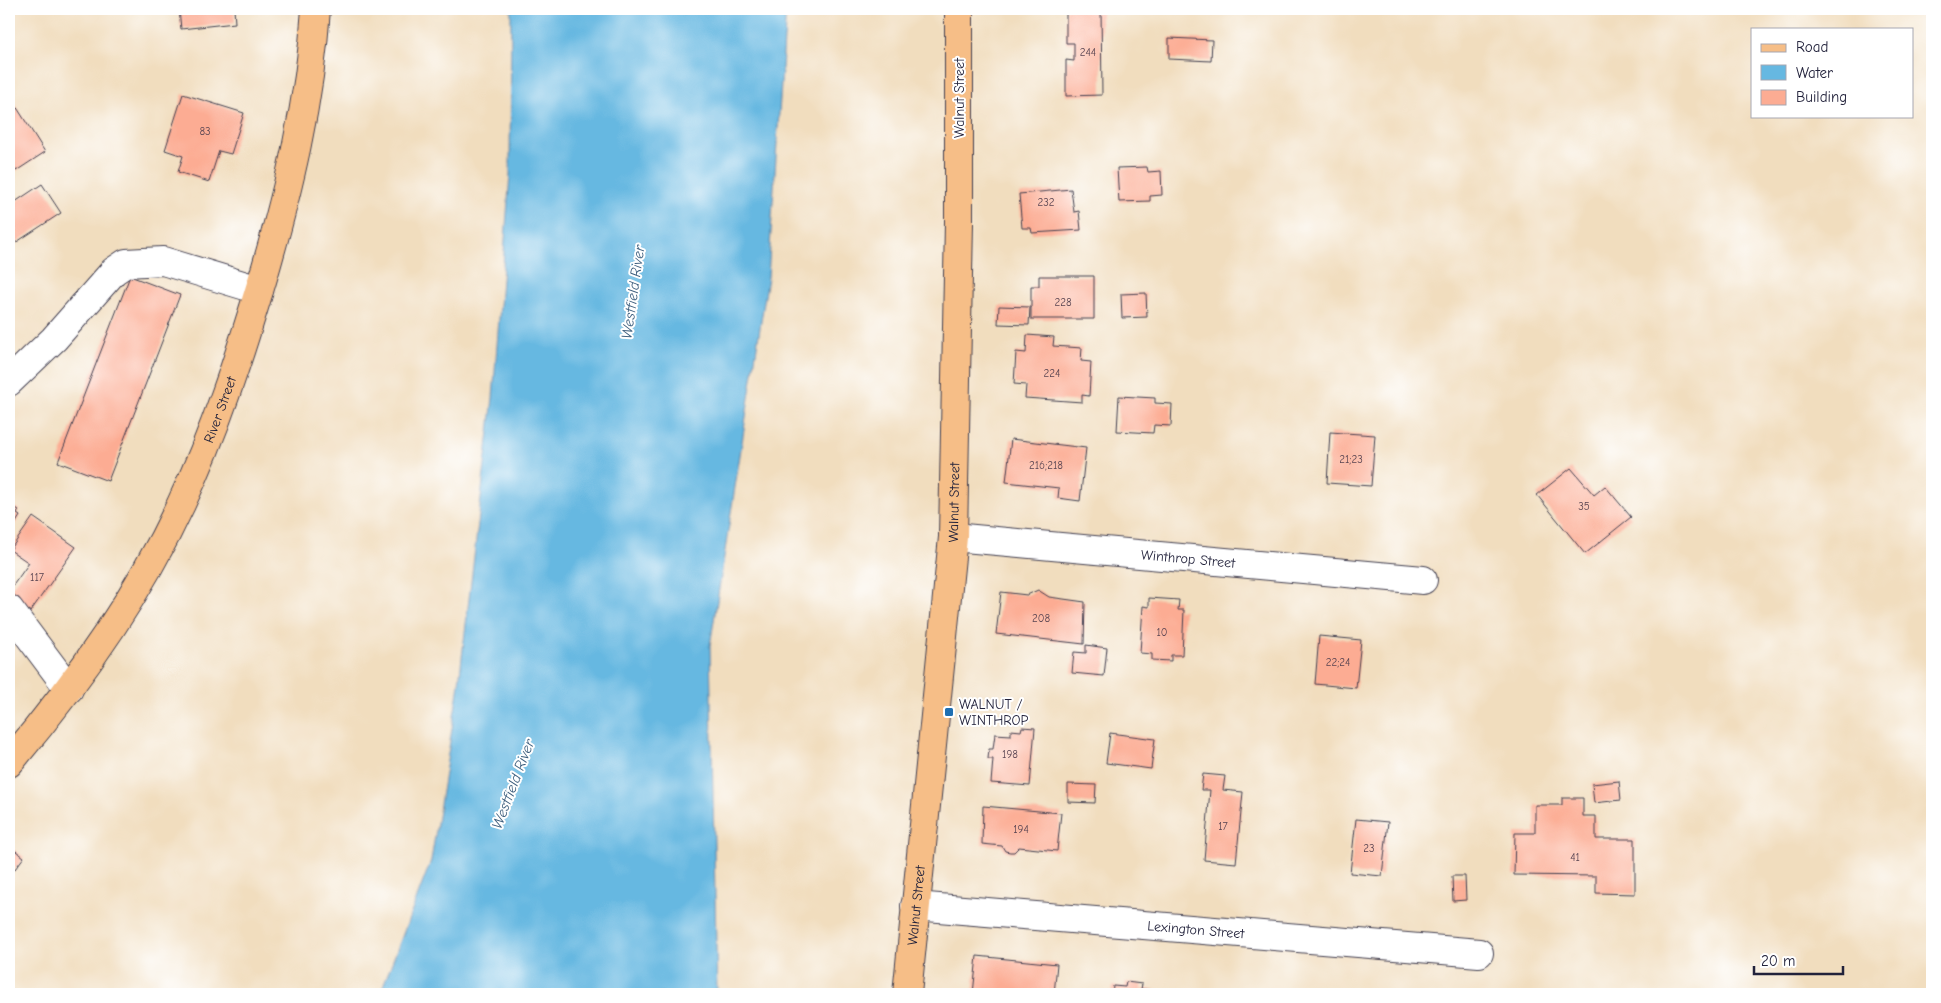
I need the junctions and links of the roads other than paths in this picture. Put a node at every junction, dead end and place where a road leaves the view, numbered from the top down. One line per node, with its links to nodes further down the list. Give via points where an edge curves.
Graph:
1 (316, 9): 3 (main road, River Street, via 300,135 289,187)
2 (959, 9): 5 (main road, Walnut Street)
3 (259, 290): 4 (street, via 163,261 126,262); 8 (main road, River Street, via 215,425 181,505 121,614)
4 (9, 382)
5 (953, 537): 6 (street, Winthrop Street); 10 (main road, Walnut Street)
6 (1422, 580)
7 (9, 609): 8 (street)
8 (69, 689): 9 (main road, River Street)
9 (9, 763)
10 (915, 906): 11 (street, Lexington Street); 12 (main road, Walnut Street)
11 (1479, 952)
12 (907, 994)

